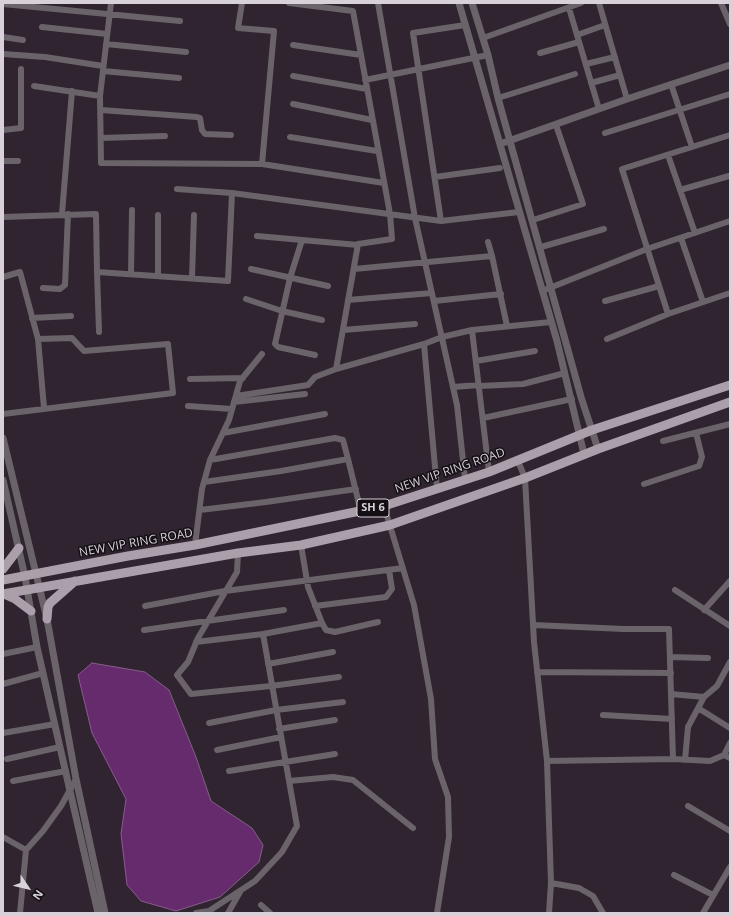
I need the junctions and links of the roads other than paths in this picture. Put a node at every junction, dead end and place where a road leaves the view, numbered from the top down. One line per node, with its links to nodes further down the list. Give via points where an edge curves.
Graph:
1 (110, 3): 12 (street)
2 (242, 3): 73 (street, via 238,28 274,31)
3 (289, 3): 29 (street, via 353,11)
4 (378, 3): 38 (street)
5 (459, 3): 15 (street)
6 (472, 3): 21 (street)
7 (581, 3): 11 (street)
8 (598, 3): 16 (street)
9 (721, 3): 14 (street)
10 (3, 4): 12 (street)
11 (569, 8): 19 (street); 21 (street)
12 (109, 16): 13 (street); 18 (street)
13 (180, 21)
14 (730, 24)
15 (465, 25): 32 (street); 37 (street, via 414,33)
16 (605, 25): 19 (street); 31 (street)
17 (42, 27): 18 (street)
18 (107, 34): 24 (street)
19 (577, 35): 23 (street)
20 (3, 37): 22 (street)
21 (483, 38): 30 (street)
22 (22, 40)
23 (579, 42): 27 (street); 33 (street)
24 (106, 44): 26 (street); 35 (street)
25 (293, 45): 29 (street)
26 (186, 52)
27 (540, 53)
28 (3, 54): 35 (street, via 45,57)
29 (361, 55): 43 (street)
30 (488, 55): 32 (street); 51 (street)
31 (615, 57): 33 (street); 40 (street)
32 (474, 58): 37 (street); 67 (street)
33 (586, 64): 44 (street)
34 (730, 65): 45 (street)
35 (103, 68): 42 (street); 50 (street)
36 (21, 69): 59 (street, via 21,128)
37 (419, 70): 38 (street); 76 (street)
38 (390, 74): 43 (street); 88 (street)
39 (575, 74): 51 (street)
40 (620, 75): 44 (street); 52 (street)
41 (293, 76): 47 (street)
42 (180, 78)
43 (365, 80): 47 (street)
44 (591, 83): 54 (street)
45 (671, 84): 52 (street); 56 (street)
46 (34, 86): 48 (street)
47 (367, 89): 57 (street)
48 (72, 91): 50 (street); 83 (street)
49 (730, 94): 56 (street)
50 (100, 96): 55 (street)
51 (498, 98): 66 (street)
52 (627, 99): 54 (street)
53 (293, 104): 57 (street)
54 (599, 109): 58 (street)
55 (101, 110): 61 (street, via 197,117 200,118 205,134); 64 (street)
56 (680, 110): 60 (street); 68 (street)
57 (372, 120): 69 (street)
58 (556, 125): 66 (street); 89 (street, via 583,204)
59 (3, 130)
60 (605, 133)
61 (231, 134)
62 (730, 135): 68 (street)
63 (165, 136): 64 (street)
64 (101, 138): 73 (street, via 101,163)
65 (290, 138): 69 (street)
66 (510, 141): 67 (street); 89 (street)
67 (500, 144): 82 (street)
68 (692, 147): 70 (street)
69 (377, 150): 77 (street)
70 (668, 155): 79 (street); 100 (street, via 622,169)
71 (3, 161): 72 (street)
72 (18, 161)
73 (262, 164): 77 (street)
74 (500, 168): 76 (street)
75 (729, 176): 79 (street)
76 (435, 177): 90 (street)
77 (384, 183): 84 (street)
78 (177, 189): 80 (street)
79 (680, 190): 93 (street)
80 (232, 193): 84 (street); 109 (street, via 228,281)
81 (132, 210): 106 (street)
82 (519, 212): 90 (street); 115 (street)
83 (65, 214): 87 (street); 105 (street, via 96,214); 114 (street, via 65,285 60,289)
84 (390, 214): 88 (street); 98 (street, via 392,239)
85 (158, 215): 107 (street)
86 (194, 215): 109 (street)
87 (3, 217)
88 (416, 218): 90 (street); 102 (street)
89 (533, 220): 99 (street)
90 (441, 221)
91 (730, 221): 93 (street)
92 (604, 229): 99 (street)
93 (695, 233): 95 (street)
94 (257, 236): 96 (street)
95 (681, 238): 100 (street); 123 (street)
96 (302, 240): 98 (street); 110 (street)
97 (488, 242): 101 (street)
98 (358, 245): 104 (street)
99 (540, 247): 113 (street)
100 (646, 250): 112 (street); 113 (street)
101 (492, 256): 102 (street); 118 (street)
102 (425, 261): 104 (street); 116 (street)
103 (251, 269): 110 (street)
104 (354, 269): 120 (street)
105 (97, 272): 106 (street); 134 (street)
106 (131, 274): 107 (street)
107 (158, 276): 109 (street)
108 (3, 277): 127 (street, via 20,272)
109 (192, 278)
110 (290, 278): 111 (street); 124 (street)
111 (328, 286)
112 (659, 286): 122 (street); 125 (street)
113 (552, 287): 115 (street); 161 (street)
114 (43, 288)
115 (542, 291): 129 (street)
116 (432, 293): 120 (street); 121 (street)
117 (730, 293): 123 (street)
118 (501, 294): 121 (street); 131 (street)
119 (246, 299): 124 (street)
120 (348, 300): 132 (street)
121 (434, 301): 135 (street)
122 (605, 301)
123 (703, 302): 125 (street)
124 (282, 311): 128 (street); 141 (street, via 275,344 278,347)
125 (668, 314): 137 (street)
126 (71, 316): 127 (street)
127 (32, 318): 136 (street)
128 (322, 320)
129 (551, 322): 131 (street); 144 (street)
130 (415, 324): 132 (street)
131 (507, 326): 133 (street)
132 (343, 330): 143 (street)
133 (472, 330): 135 (street); 142 (street)
134 (99, 332)
135 (442, 337): 138 (street); 149 (street)
136 (38, 338): 155 (street); 155 (street, via 72,338 84,351 168,344 173,393)
137 (607, 339)
138 (424, 344): 143 (street); 178 (street)
139 (535, 351): 142 (street)
140 (262, 354): 145 (street)
141 (315, 355)
142 (476, 361): 147 (street)
143 (336, 369): 151 (street, via 315,377 308,385)
144 (565, 373): 147 (street, via 523,384); 152 (street)
145 (243, 378): 146 (street); 151 (street)
146 (190, 379)
147 (479, 385): 149 (street); 159 (street)
148 (730, 385): 161 (main road, NEW VIP RING ROAD / SH 6)
149 (453, 387): 174 (street)
150 (305, 394): 151 (street)
151 (235, 399): 156 (street)
152 (572, 399): 159 (street); 164 (street)
153 (730, 402): 167 (main road, SH 6)
154 (188, 406): 156 (street)
155 (44, 408): 157 (street)
156 (232, 409): 162 (street)
157 (3, 414)
158 (325, 414): 162 (street)
159 (483, 418): 172 (street)
160 (730, 424): 163 (street)
161 (592, 430): 164 (main road, NEW VIP RING ROAD / SH 6); 167 (street)
162 (223, 433): 170 (street)
163 (696, 433): 166 (street); 177 (street, via 702,457 699,466)
164 (581, 434): 168 (street); 171 (main road, NEW VIP RING ROAD / SH 6)
165 (3, 438): 192 (street)
166 (663, 441)
167 (598, 449): 168 (main road, SH 6)
168 (584, 454): 173 (main road, SH 6)
169 (348, 459): 170 (street, via 343,440 335,438); 176 (street); 179 (street)
170 (210, 460): 176 (street)
171 (518, 461): 172 (main road, NEW VIP RING ROAD / SH 6); 173 (street)
172 (489, 472): 174 (main road, NEW VIP RING ROAD / SH 6)
173 (525, 478): 184 (main road, SH 6); 212 (street)
174 (465, 479): 178 (main road, NEW VIP RING ROAD / SH 6)
175 (3, 480): 182 (street)
176 (204, 482): 181 (street)
177 (644, 484)
178 (437, 488): 180 (main road, NEW VIP RING ROAD / SH 6)
179 (356, 489): 181 (street); 183 (street)
180 (384, 506): 183 (main road, NEW VIP RING ROAD / SH 6); 184 (street)
181 (200, 510): 185 (street)
182 (6, 511): 187 (street)
183 (361, 512): 185 (main road, NEW VIP RING ROAD / SH 6)
184 (390, 525): 186 (main road, SH 6); 189 (street)
185 (195, 545): 192 (main road, NEW VIP RING ROAD / SH 6)
186 (301, 545): 188 (main road, SH 6); 196 (street)
187 (19, 548): 190 (main road); 193 (street)
188 (238, 553): 195 (main road, SH 6); 201 (street, via 237,572)
189 (403, 568): 191 (street); 278 (street, via 414,606 431,699 435,759 448,797 449,837)
190 (3, 569)
191 (389, 570): 196 (street); 204 (street, via 392,589 386,597)
192 (36, 574): 193 (main road, NEW VIP RING ROAD / SH 6); 198 (street)
193 (25, 577): 194 (main road, NEW VIP RING ROAD / SH 6); 199 (street)
194 (3, 580)
195 (76, 580): 198 (main road, SH 6); 208 (main road, via 50,603)
196 (307, 580): 201 (street); 204 (street)
197 (730, 581): 206 (street)
198 (38, 587): 199 (main road, SH 6); 208 (street)
199 (27, 588): 202 (main road, SH 6); 207 (street)
200 (675, 590): 206 (street)
201 (225, 591): 203 (street); 209 (street)
202 (3, 594): 207 (main road)
203 (145, 606)
204 (315, 606): 211 (street)
205 (284, 610): 209 (street)
206 (704, 610): 213 (street)
207 (31, 611): 217 (street)
208 (46, 619): 257 (street)
209 (207, 622): 214 (street); 216 (street)
210 (378, 622): 211 (street, via 334,632 326,630)
211 (322, 623): 215 (street)
212 (533, 626): 220 (street, via 669,629); 224 (street)
213 (730, 626)
214 (144, 630)
215 (263, 634): 216 (street); 223 (street)
216 (196, 642): 229 (street, via 188,662 177,675 191,694)
217 (37, 647): 219 (street); 225 (street)
218 (333, 652): 223 (street)
219 (3, 654)
220 (670, 657): 221 (street); 226 (street)
221 (708, 658)
222 (730, 662): 231 (street, via 717,686)
223 (268, 664): 229 (street)
224 (537, 672): 226 (street); 254 (street)
225 (43, 673): 228 (street); 239 (street)
226 (671, 673): 230 (street)
227 (339, 677): 229 (street)
228 (3, 684)
229 (271, 686): 234 (street)
230 (671, 694): 231 (street); 236 (street)
231 (704, 697): 233 (street)
232 (344, 702): 234 (street)
233 (698, 708): 240 (street); 252 (street, via 688,727)
234 (276, 710): 238 (street); 241 (street)
235 (603, 715): 236 (street)
236 (672, 719): 251 (street)
237 (335, 720): 241 (street)
238 (210, 723)
239 (55, 724): 242 (street); 245 (street)
240 (730, 728)
241 (279, 729): 243 (street)
242 (3, 733)
243 (281, 737): 246 (street); 253 (street)
244 (730, 743): 248 (street)
245 (60, 747): 250 (street); 255 (street)
246 (218, 750)
247 (335, 754): 253 (street)
248 (724, 755): 249 (street); 252 (street, via 710,761)
249 (730, 758)
250 (7, 759)
251 (673, 759): 252 (street); 254 (street)
252 (685, 760)
253 (285, 762): 256 (street); 259 (street)
254 (547, 762): 268 (street)
255 (66, 771): 258 (street); 260 (street)
256 (229, 771)
257 (76, 779): 260 (street); 274 (street)
258 (13, 781)
259 (289, 781): 262 (street, via 333,776 353,780); 269 (street, via 297,826 282,852 255,881)
260 (70, 789): 265 (street, via 43,831); 273 (street)
261 (688, 806): 263 (street)
262 (413, 828)
263 (730, 831)
264 (3, 837): 265 (street)
265 (26, 850): 272 (street)
266 (730, 867): 270 (street)
267 (674, 875): 270 (street)
268 (551, 884): 279 (street); 280 (street, via 579,888 593,896)
269 (241, 890): 275 (street, via 209,911); 276 (street)
270 (713, 895): 281 (street)
271 (261, 905): 277 (street)
272 (20, 913)
273 (98, 913)
274 (105, 913)
275 (196, 913)
276 (228, 913)
277 (270, 913)
278 (437, 913)
279 (549, 913)
280 (603, 913)
281 (703, 913)

